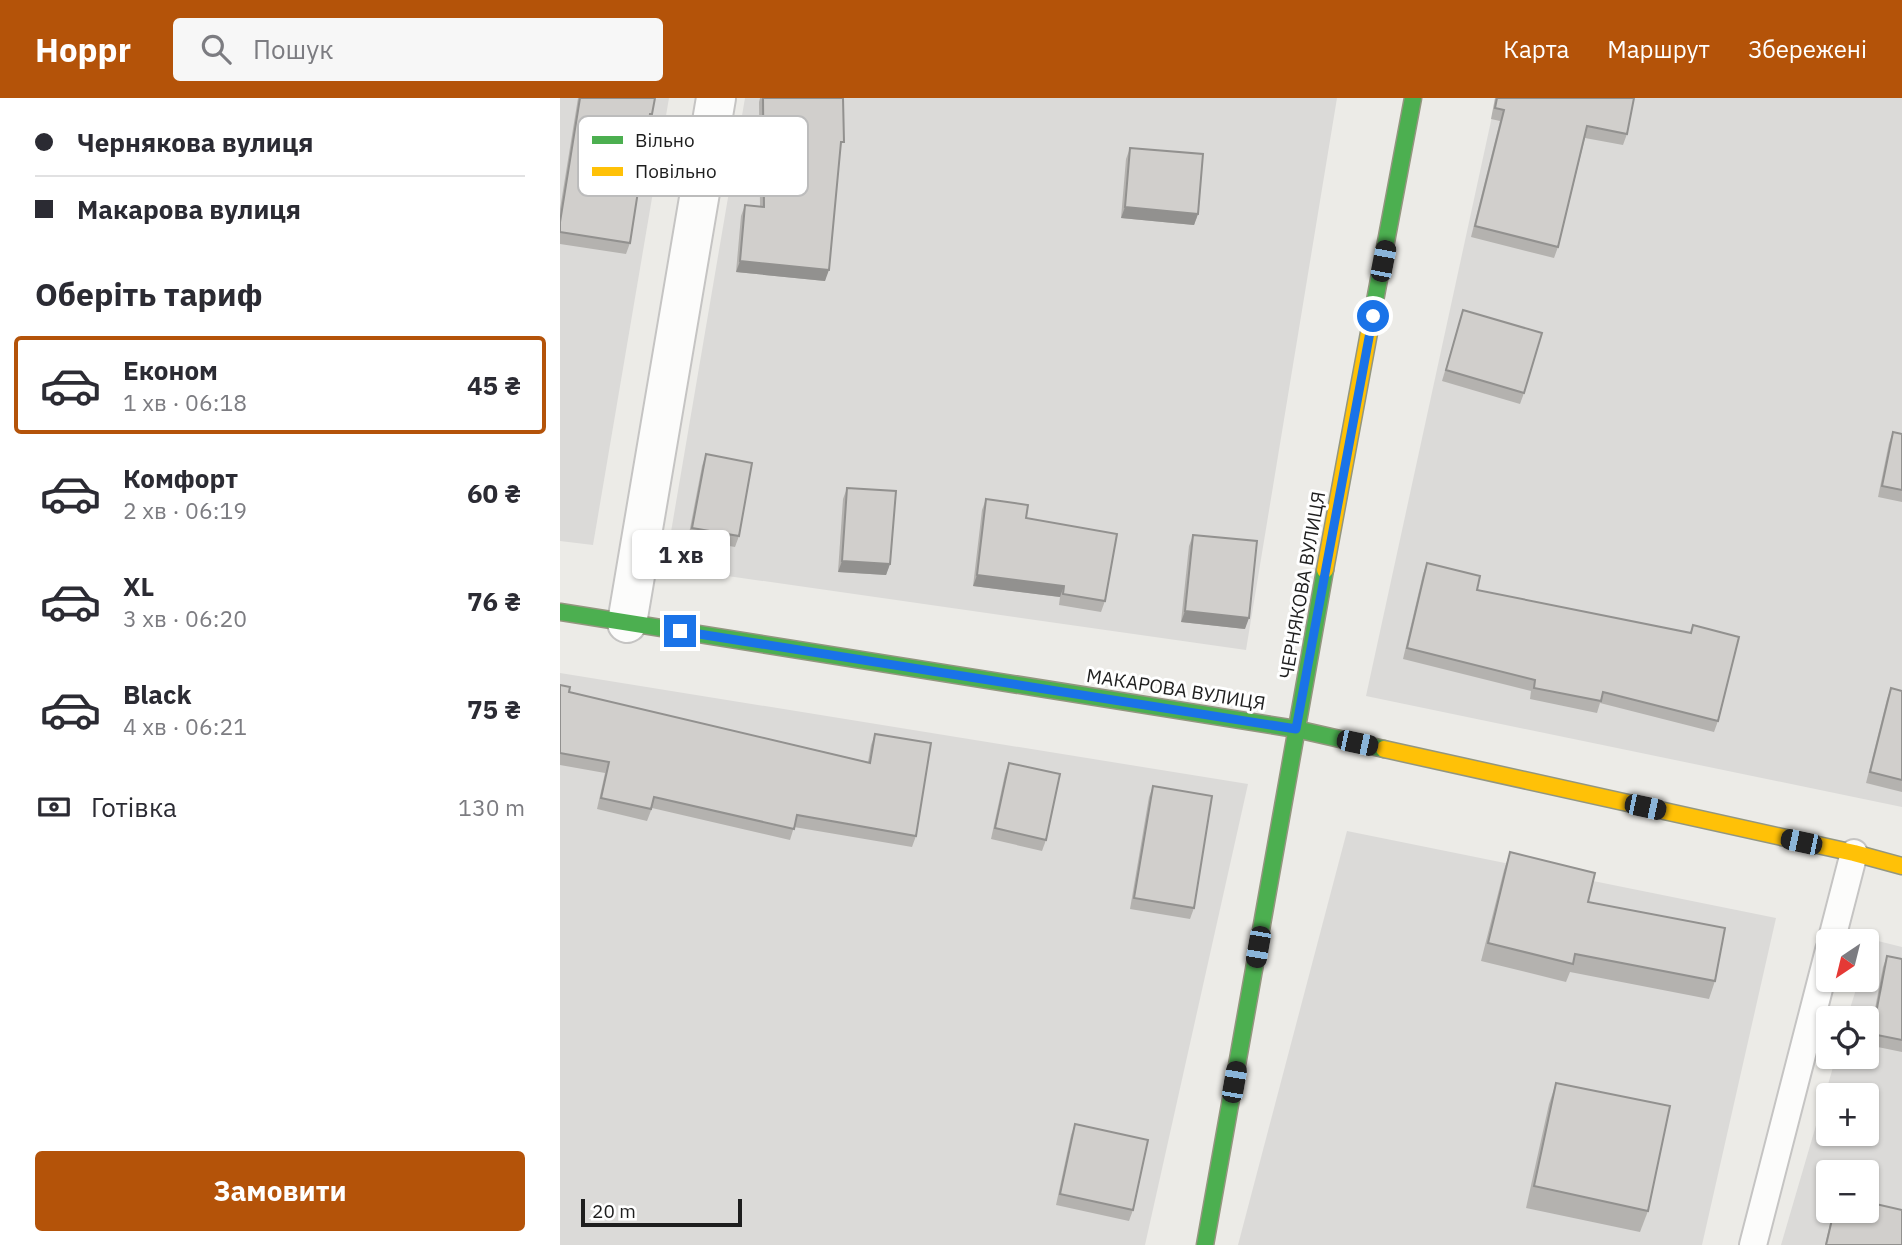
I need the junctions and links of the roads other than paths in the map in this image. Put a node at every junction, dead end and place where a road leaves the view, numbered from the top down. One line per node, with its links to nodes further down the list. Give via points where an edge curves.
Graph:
1 (716, 98): 3 (street)
2 (1413, 98): 7 (street, ЧЕРНЯКОВА ВУЛИЦЯ)
3 (713, 116)
4 (699, 196): 6 (street)
5 (560, 612): 6 (street, МАКАРОВА ВУЛИЦЯ)
6 (626, 623): 7 (street, МАКАРОВА ВУЛИЦЯ)
7 (1296, 729): 8 (street, МАКАРОВА ВУЛИЦЯ); 12 (street, ЧЕРНЯКОВА ВУЛИЦЯ)
8 (1854, 853): 9 (street, МАКАРОВА ВУЛИЦЯ); 10 (lane)
9 (1902, 866)
10 (1834, 929)
11 (1818, 992): 13 (lane)
12 (1205, 1245)
13 (1753, 1245)

